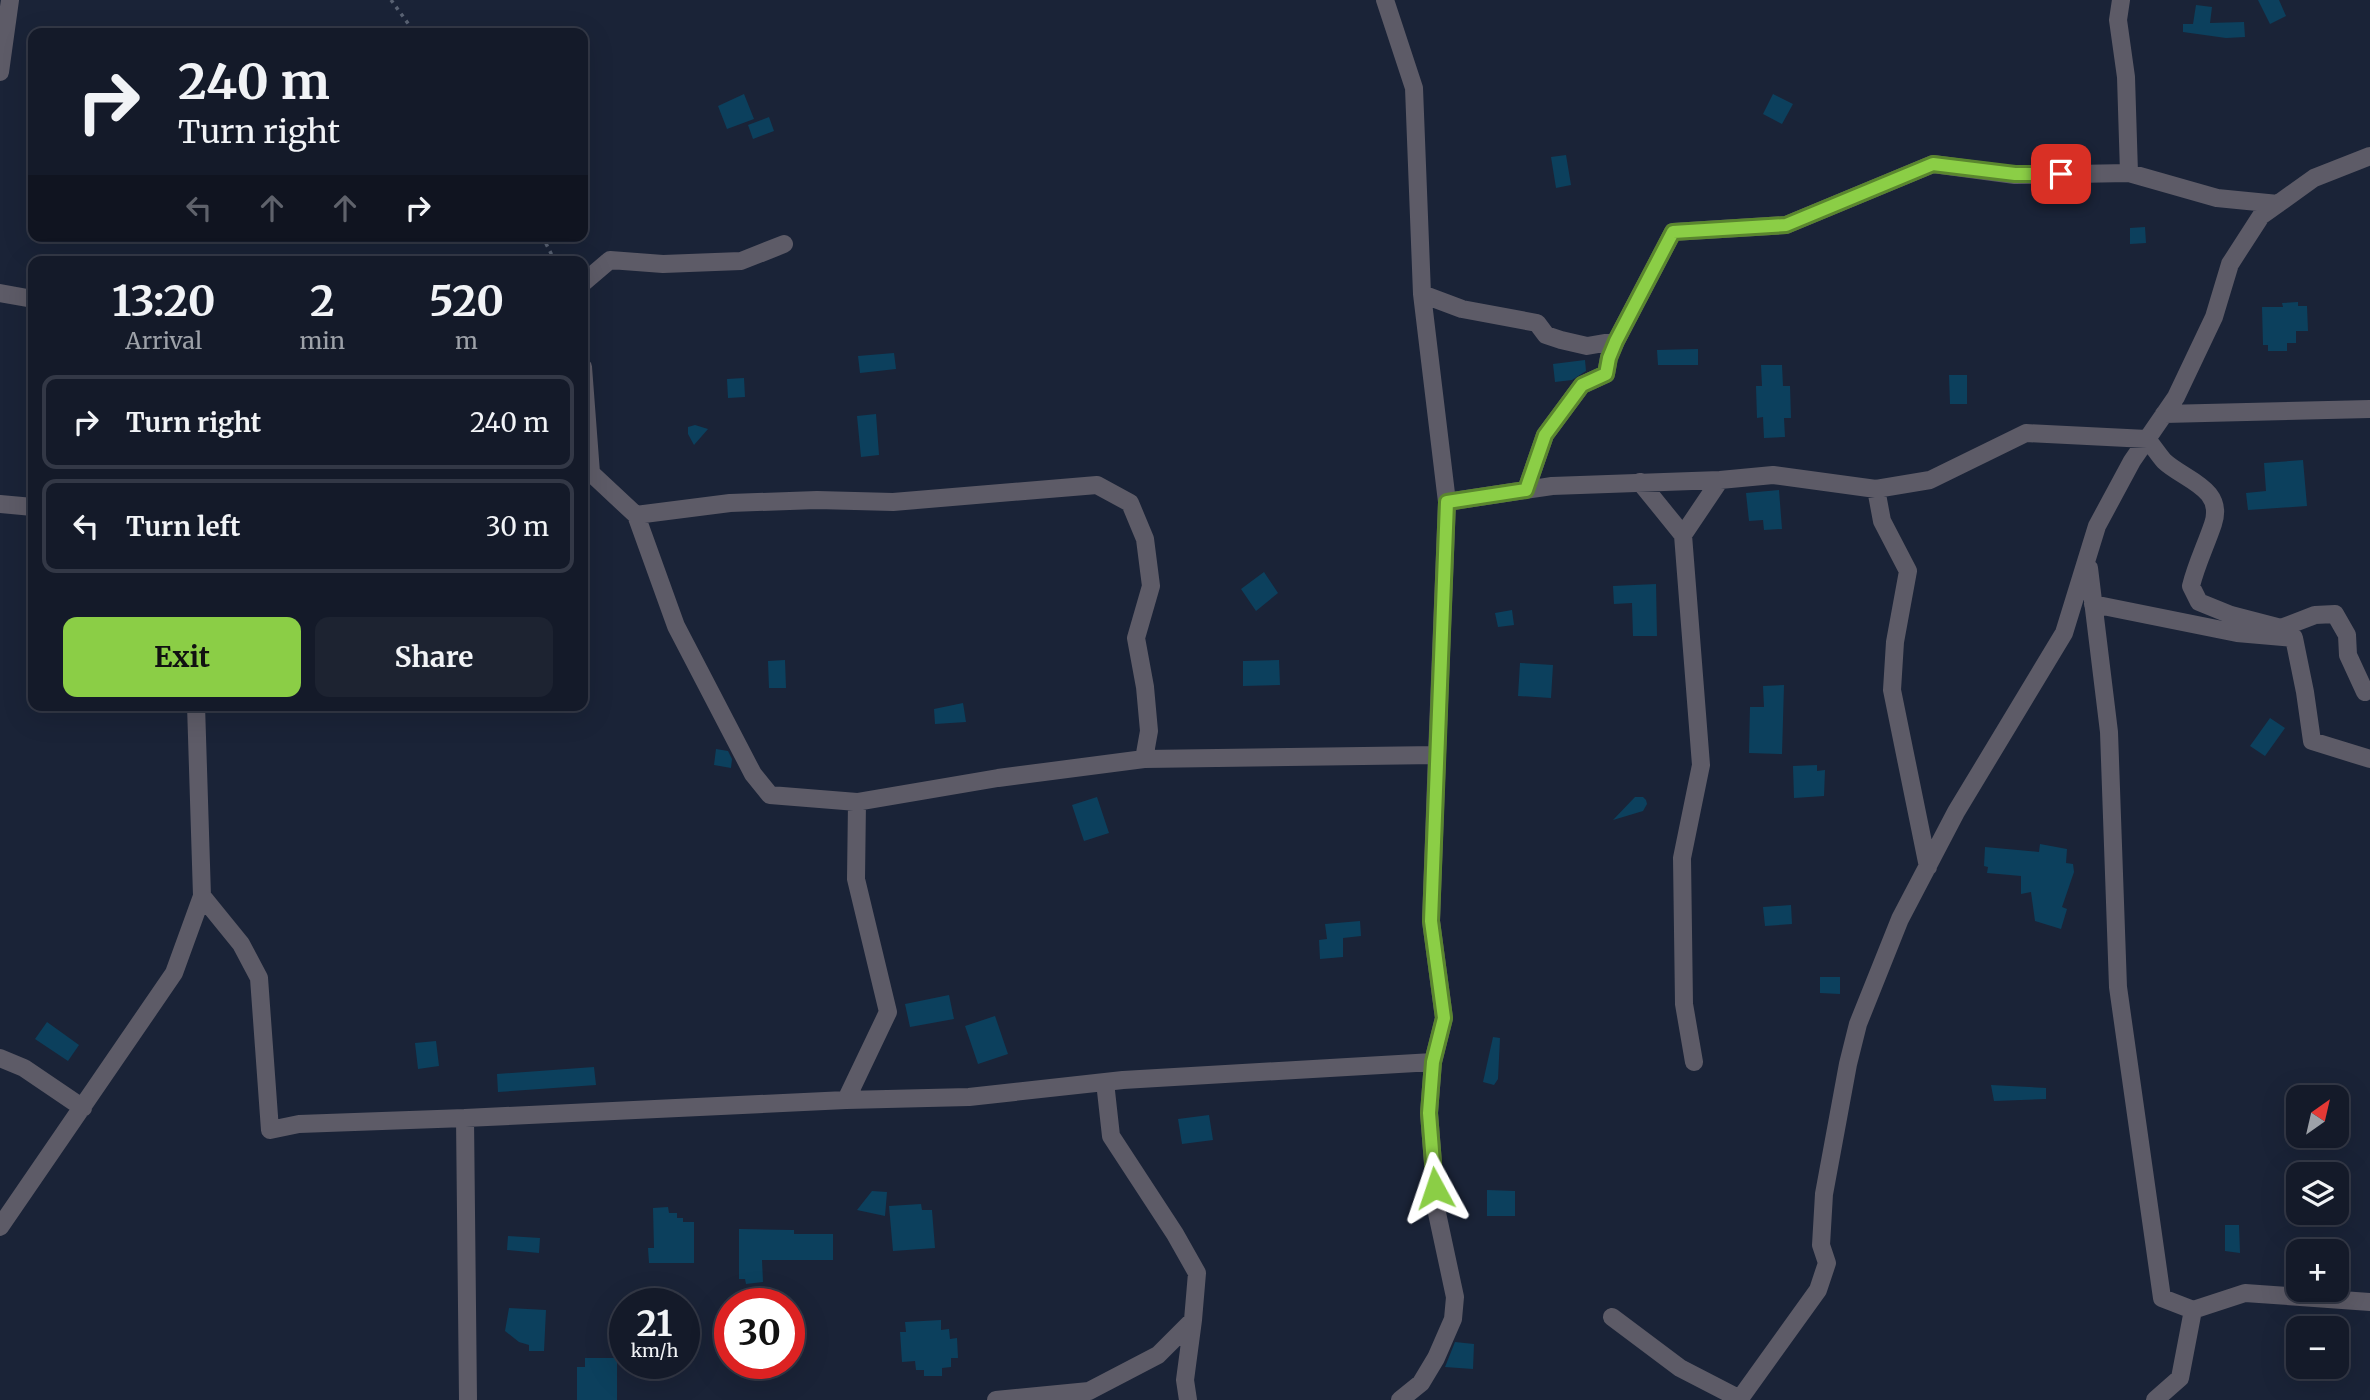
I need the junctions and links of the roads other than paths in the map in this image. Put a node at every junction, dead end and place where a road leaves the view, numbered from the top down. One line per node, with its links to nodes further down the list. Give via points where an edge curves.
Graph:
1 (10, 0): 4 (street)
2 (1385, 0): 11 (street, via 1414,88)
3 (2121, 0): 6 (street, via 2118,20 2126,77)
4 (0, 72)
5 (2370, 156): 7 (street, via 2314,178)
6 (2129, 173): 7 (street, via 2217,198); 15 (street, via 2015,174 1933,164 1786,225 1673,232)
7 (2278, 204): 17 (street, via 2261,216 2230,264 2204,338)
8 (783, 244): 9 (street, via 741,261 610,261)
9 (588, 280)
10 (0, 293): 12 (street)
11 (1422, 294): 15 (street, via 1462,309 1537,323 1546,335 1561,340 1587,346); 24 (street)
12 (28, 298)
13 (0, 306): 14 (street)
14 (28, 306)
15 (1616, 341): 23 (street, via 1606,374 1582,385 1545,435)
16 (2370, 410): 17 (street)
17 (2164, 414): 18 (street)
18 (2147, 439): 22 (street, via 2026,433 1930,480); 29 (street, via 2107,504); 31 (street, via 2165,462 2203,486 2215,503 2214,522 2191,586 2199,602 2281,628 2315,615 2335,614 2347,635 2348,655)
19 (588, 473): 27 (street)
20 (1720, 480): 21 (street); 22 (street, via 1773,475); 28 (street)
21 (1640, 482): 23 (street); 28 (street)
22 (1876, 489): 37 (street, via 1882,521 1908,571 1892,690)
23 (1526, 490): 24 (street)
24 (1447, 502): 33 (street)
25 (0, 504): 26 (street)
26 (28, 507)
27 (636, 515): 34 (street, via 730,503 893,502 1097,485 1130,503 1145,539 1151,586 1136,638 1149,731); 36 (street, via 676,626 752,774 770,796)
28 (1683, 535): 41 (street, via 1701,765 1682,858 1684,1004)
29 (2088, 561): 30 (street); 37 (street, via 2064,633)
30 (2093, 604): 35 (street, via 2236,633 2294,638 2312,741); 48 (street, via 2109,732 2118,987 2162,1298)
31 (2365, 692)
32 (196, 711): 38 (street)
33 (1437, 755): 34 (street); 40 (street, via 1431,921 1444,1018)
34 (1143, 759): 36 (street)
35 (2370, 759)
36 (857, 802): 43 (street, via 856,880 888,1012)
37 (1928, 867): 57 (street, via 1900,919 1858,1024 1824,1194 1821,1245 1827,1263 1822,1279)
38 (202, 896): 44 (street, via 174,973); 45 (street, via 241,944 259,978 270,1130 299,1124)
39 (0, 1058): 44 (street, via 24,1068)
40 (1433, 1062): 42 (street); 56 (street, via 1429,1113 1437,1213 1455,1297 1436,1358 1421,1384)
41 (1695, 1062)
42 (1105, 1082): 43 (street, via 969,1097); 50 (street, via 1111,1136 1197,1273)
43 (846, 1100): 45 (street)
44 (83, 1108): 46 (street)
45 (465, 1118): 53 (street)
46 (0, 1227)
47 (2370, 1302): 48 (street, via 2245,1293)
48 (2193, 1310): 58 (street, via 2180,1378)
49 (1612, 1317): 57 (street, via 1681,1368)
50 (1193, 1320): 51 (street); 52 (street)
51 (1158, 1355): 52 (street); 54 (street, via 1089,1391)
52 (1185, 1380): 55 (street)
53 (468, 1400)
54 (996, 1400)
55 (1188, 1400)
56 (1400, 1400)
57 (1739, 1400)
58 (2155, 1400)

